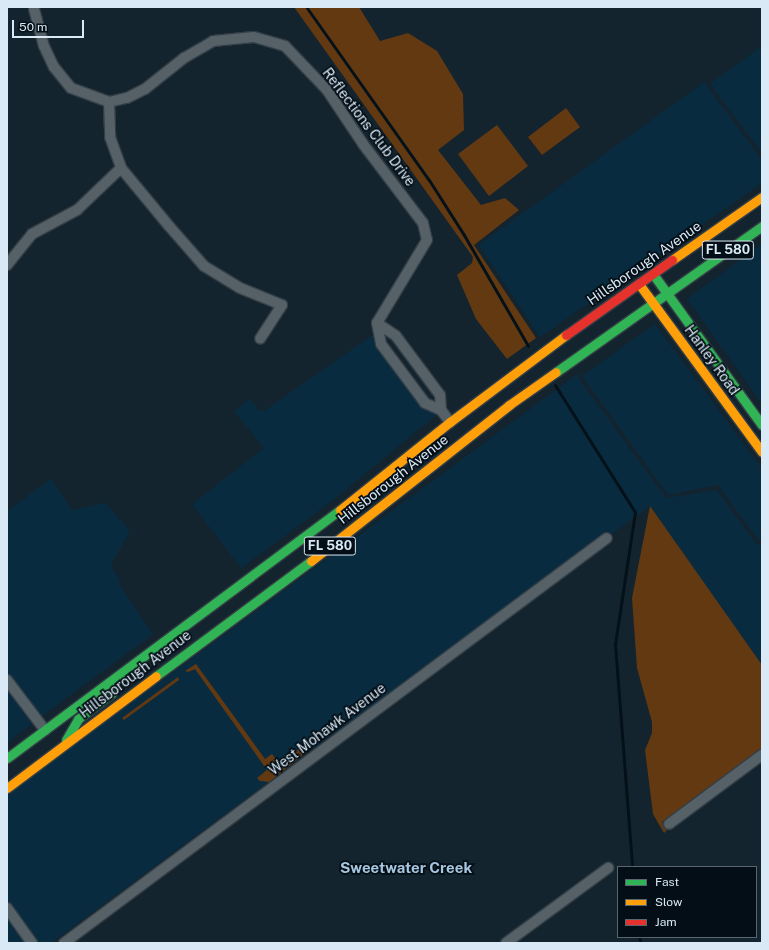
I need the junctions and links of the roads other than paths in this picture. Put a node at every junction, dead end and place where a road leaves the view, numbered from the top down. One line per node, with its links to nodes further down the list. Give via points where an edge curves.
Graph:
1 (38, 8): 2 (street, via 44,46 54,67 71,88)
2 (109, 102): 3 (street, via 110,137); 11 (street, Reflections Club Drive, via 127,98 145,89 184,58 213,41 254,37 285,46 327,90 363,144 423,223 427,240)
3 (121, 168): 6 (street, via 77,210 32,234); 12 (street, via 204,266 240,288 282,305)
4 (762, 197): 7 (main road, Hillsborough Avenue / FL 580)
5 (762, 226): 9 (main road, Hillsborough Avenue / FL 580)
6 (7, 265)
7 (653, 274): 8 (main road, Hillsborough Avenue / FL 580); 9 (main road, Hanley Road)
8 (639, 284): 10 (main road, Hanley Road); 14 (main road, Hillsborough Avenue / FL 580)
9 (666, 292): 10 (main road, Hillsborough Avenue / FL 580); 15 (main road, Hanley Road)
10 (652, 302): 18 (main road, Hanley Road); 22 (main road, Hillsborough Avenue / FL 580, via 508,405)
11 (377, 323): 13 (street, via 396,336 440,395); 13 (street, via 381,344 425,403)
12 (260, 339)
13 (441, 410): 14 (street)
14 (450, 422): 17 (main road); 21 (main road, Hillsborough Avenue / FL 580)
15 (762, 425)
16 (762, 436): 18 (main road)
17 (452, 437)
18 (754, 442): 20 (main road, Hanley Road)
19 (435, 450): 22 (main road, via 419,464)
20 (762, 452)
21 (399, 464): 23 (main road); 25 (main road, Hillsborough Avenue / FL 580)
22 (398, 494): 27 (main road, Hillsborough Avenue / FL 580)
23 (371, 499)
24 (345, 519): 27 (main road)
25 (321, 533): 28 (main road, Hillsborough Avenue / FL 580); 29 (main road, via 290,565)
26 (607, 538): 46 (street, West Mohawk Avenue)
27 (340, 539): 29 (main road, Hillsborough Avenue / FL 580)
28 (274, 560): 30 (main road, via 260,582); 32 (main road, Hillsborough Avenue / FL 580)
29 (270, 591): 33 (main road, Hillsborough Avenue / FL 580)
30 (230, 604)
31 (181, 646): 33 (main road)
32 (149, 653): 34 (main road); 37 (main road, Hillsborough Avenue / FL 580)
33 (174, 663): 38 (main road, Hillsborough Avenue / FL 580)
34 (141, 671)
35 (7, 680): 37 (street)
36 (122, 686): 38 (main road, via 78,719)
37 (45, 730): 40 (main road, Hillsborough Avenue / FL 580)
38 (61, 748): 41 (main road, Hillsborough Avenue / FL 580)
39 (762, 755): 42 (street)
40 (7, 758)
41 (7, 788)
42 (669, 824)
43 (608, 868): 47 (street)
44 (7, 908): 45 (street)
45 (32, 943)
46 (64, 943)
47 (506, 943)

